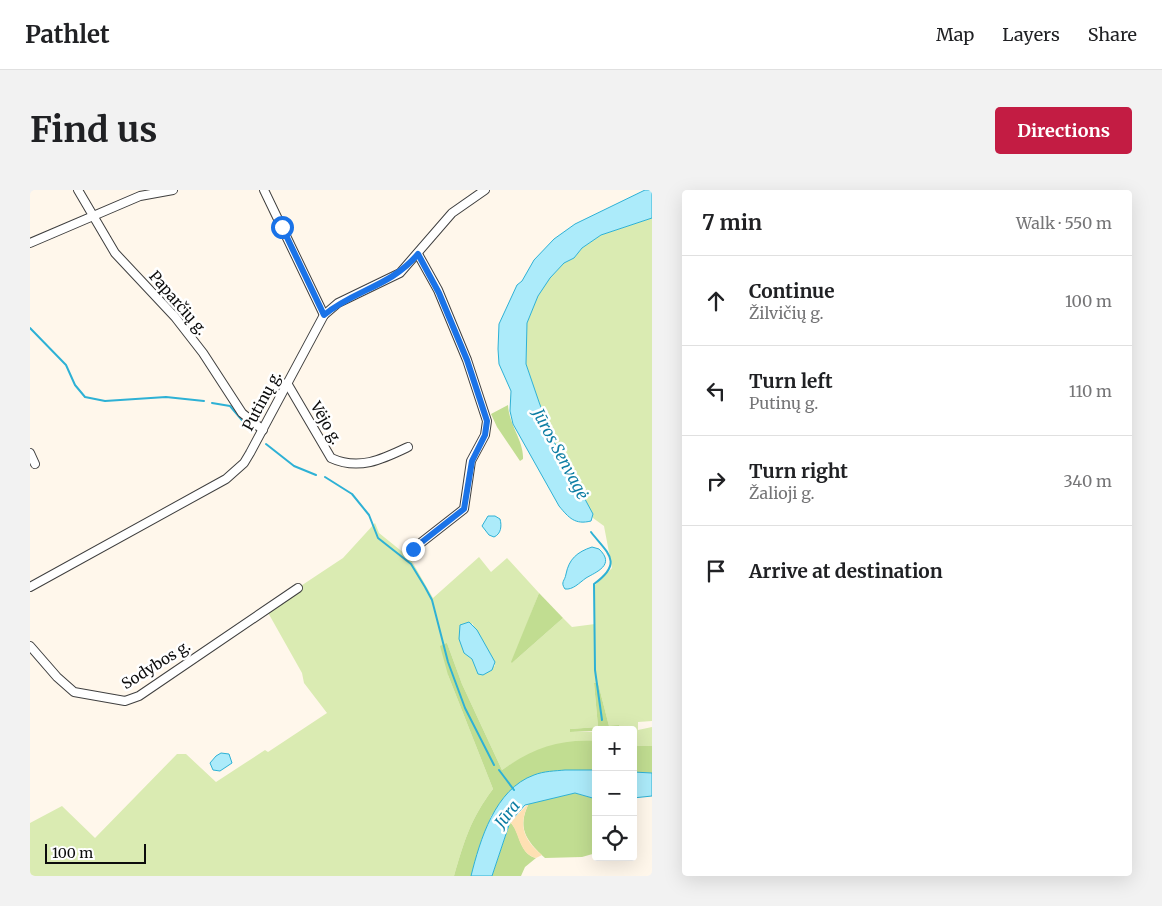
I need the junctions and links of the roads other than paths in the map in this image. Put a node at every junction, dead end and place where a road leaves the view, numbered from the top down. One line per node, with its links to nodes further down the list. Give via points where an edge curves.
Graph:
1 (78, 190): 5 (street, Paparčių g.)
2 (173, 190): 5 (street, via 140,196)
3 (264, 190): 8 (street)
4 (485, 190): 7 (street, Putinų g., via 452,213)
5 (92, 215): 6 (street); 10 (street, Paparčių g., via 115,253 203,353 242,413)
6 (30, 243)
7 (418, 254): 8 (street, Putinų g., via 400,273 338,303); 14 (street, via 438,290 487,421 485,435 472,461 464,509)
8 (324, 315): 9 (street, Putinų g.)
9 (287, 383): 10 (street, Putinų g.); 11 (street, Vėjo g., via 331,458 341,463 368,463)
10 (263, 430): 15 (street, Putinų g., via 244,463 226,479)
11 (408, 447)
12 (30, 454): 13 (street)
13 (35, 464)
14 (413, 549)
15 (30, 587)
16 (298, 588): 17 (street, Sodybos g., via 138,696 125,701 74,692 57,678)
17 (30, 646)

